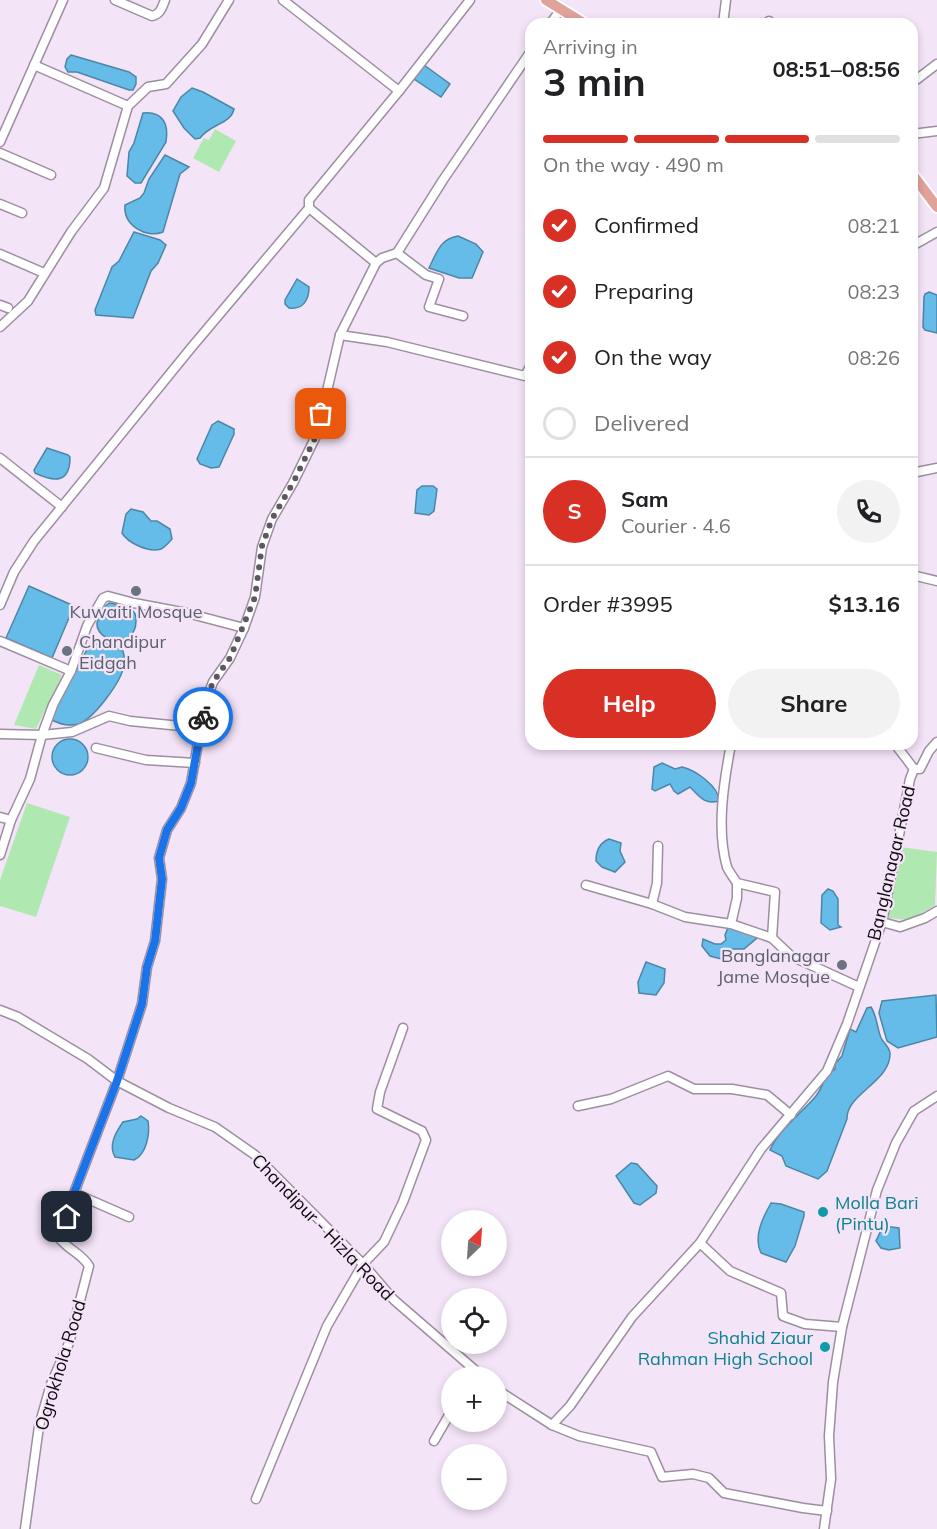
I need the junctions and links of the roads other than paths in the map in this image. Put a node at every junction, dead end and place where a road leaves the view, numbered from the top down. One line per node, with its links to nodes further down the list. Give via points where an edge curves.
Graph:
1 (63, 0): 14 (street)
2 (115, 0): 3 (street, via 157,15)
3 (165, 0)
4 (228, 0): 17 (street, via 202,44 166,84 148,87)
5 (284, 0): 16 (street)
6 (470, 0): 16 (street)
7 (546, 0): 9 (main road)
8 (726, 0): 11 (street)
9 (559, 5): 10 (main road)
10 (577, 18)
11 (724, 18)
12 (525, 60): 30 (street)
13 (937, 64): 15 (street)
14 (34, 65): 17 (street); 20 (street)
15 (918, 78)
16 (399, 91): 26 (street, via 309,200)
17 (128, 106): 33 (street, via 104,188)
18 (935, 131): 19 (street)
19 (918, 133)
20 (0, 142)
21 (0, 153): 22 (street)
22 (51, 175)
23 (918, 181): 25 (main road)
24 (0, 204): 27 (street)
25 (937, 207)
26 (309, 208): 32 (street); 41 (street)
27 (22, 213)
28 (937, 232): 29 (street)
29 (918, 243)
30 (397, 253): 32 (street); 34 (street, via 426,275 439,279 429,307)
31 (0, 254): 33 (street)
32 (376, 263): 36 (street, Ogrokhola Road)
33 (44, 273): 35 (street, via 28,301)
34 (463, 316)
35 (0, 327)
36 (340, 335): 37 (street, via 387,342); 45 (street, Ogrokhola Road, via 317,434 272,519)
37 (525, 376)
38 (0, 458): 41 (street)
39 (937, 468): 40 (street)
40 (918, 472)
41 (63, 507): 44 (street, via 14,572)
42 (918, 576): 43 (street)
43 (937, 581)
44 (0, 605)
45 (244, 628): 47 (street, via 108,596 87,626); 48 (street, Ogrokhola Road, via 213,682)
46 (0, 641): 47 (street)
47 (71, 671): 50 (street)
48 (201, 728): 50 (street, via 109,716 72,732); 55 (street, Ogrokhola Road)
49 (0, 734): 50 (street)
50 (42, 735): 58 (street, via 30,779)
51 (937, 742): 56 (street, Banglanagar Road, via 920,770)
52 (96, 748): 55 (street, via 146,760)
53 (730, 750): 61 (street, via 722,820 728,868)
54 (899, 750): 56 (street)
55 (195, 763): 71 (street, Ogrokhola Road, via 191,783 167,830 159,858 162,879 155,941 142,1004)
56 (914, 770): 65 (street, Banglanagar Road)
57 (0, 817): 58 (street)
58 (11, 820): 60 (street)
59 (658, 846): 63 (street)
60 (0, 855)
61 (737, 883): 66 (street); 67 (street, via 775,892)
62 (586, 885): 63 (street)
63 (652, 904): 66 (street, via 685,917)
64 (937, 911): 65 (street, via 900,927)
65 (882, 922): 68 (street, Banglanagar Road)
66 (731, 924): 67 (street)
67 (772, 938): 68 (street, via 791,956)
68 (859, 987): 74 (street, Banglanagar Road, via 827,1071)
69 (0, 1010): 71 (street, Chandipur - Hizla Road, via 88,1059)
70 (403, 1028): 78 (street, via 376,1109 422,1131 426,1140 384,1242)
71 (117, 1081): 75 (street, Ogrokhola Road); 78 (street, Chandipur - Hizla Road, via 215,1127 255,1155)
72 (937, 1096): 79 (street, via 914,1111 896,1143 877,1190)
73 (578, 1106): 74 (street, via 611,1099 668,1076 694,1089 732,1089 767,1095)
74 (791, 1115): 77 (street, Banglanagar Road, via 761,1149)
75 (74, 1193): 76 (street); 87 (street, Ogrokhola Road, via 60,1239 89,1266 69,1343 39,1426)
76 (129, 1217)
77 (700, 1243): 79 (street, via 730,1271 781,1293 783,1316 805,1324); 82 (street, via 632,1317 570,1406)
78 (363, 1264): 80 (street, Chandipur - Hizla Road, via 394,1300); 85 (street, via 327,1326)
79 (842, 1327): 86 (street, via 830,1414 831,1479)
80 (465, 1366)
81 (507, 1396): 82 (street)
82 (552, 1425): 86 (street, via 579,1436 651,1452 662,1477 693,1473 709,1478 724,1493)
83 (441, 1429): 84 (street)
84 (434, 1441)
85 (256, 1499)
86 (827, 1511): 88 (street)
87 (25, 1529)
88 (824, 1529)

